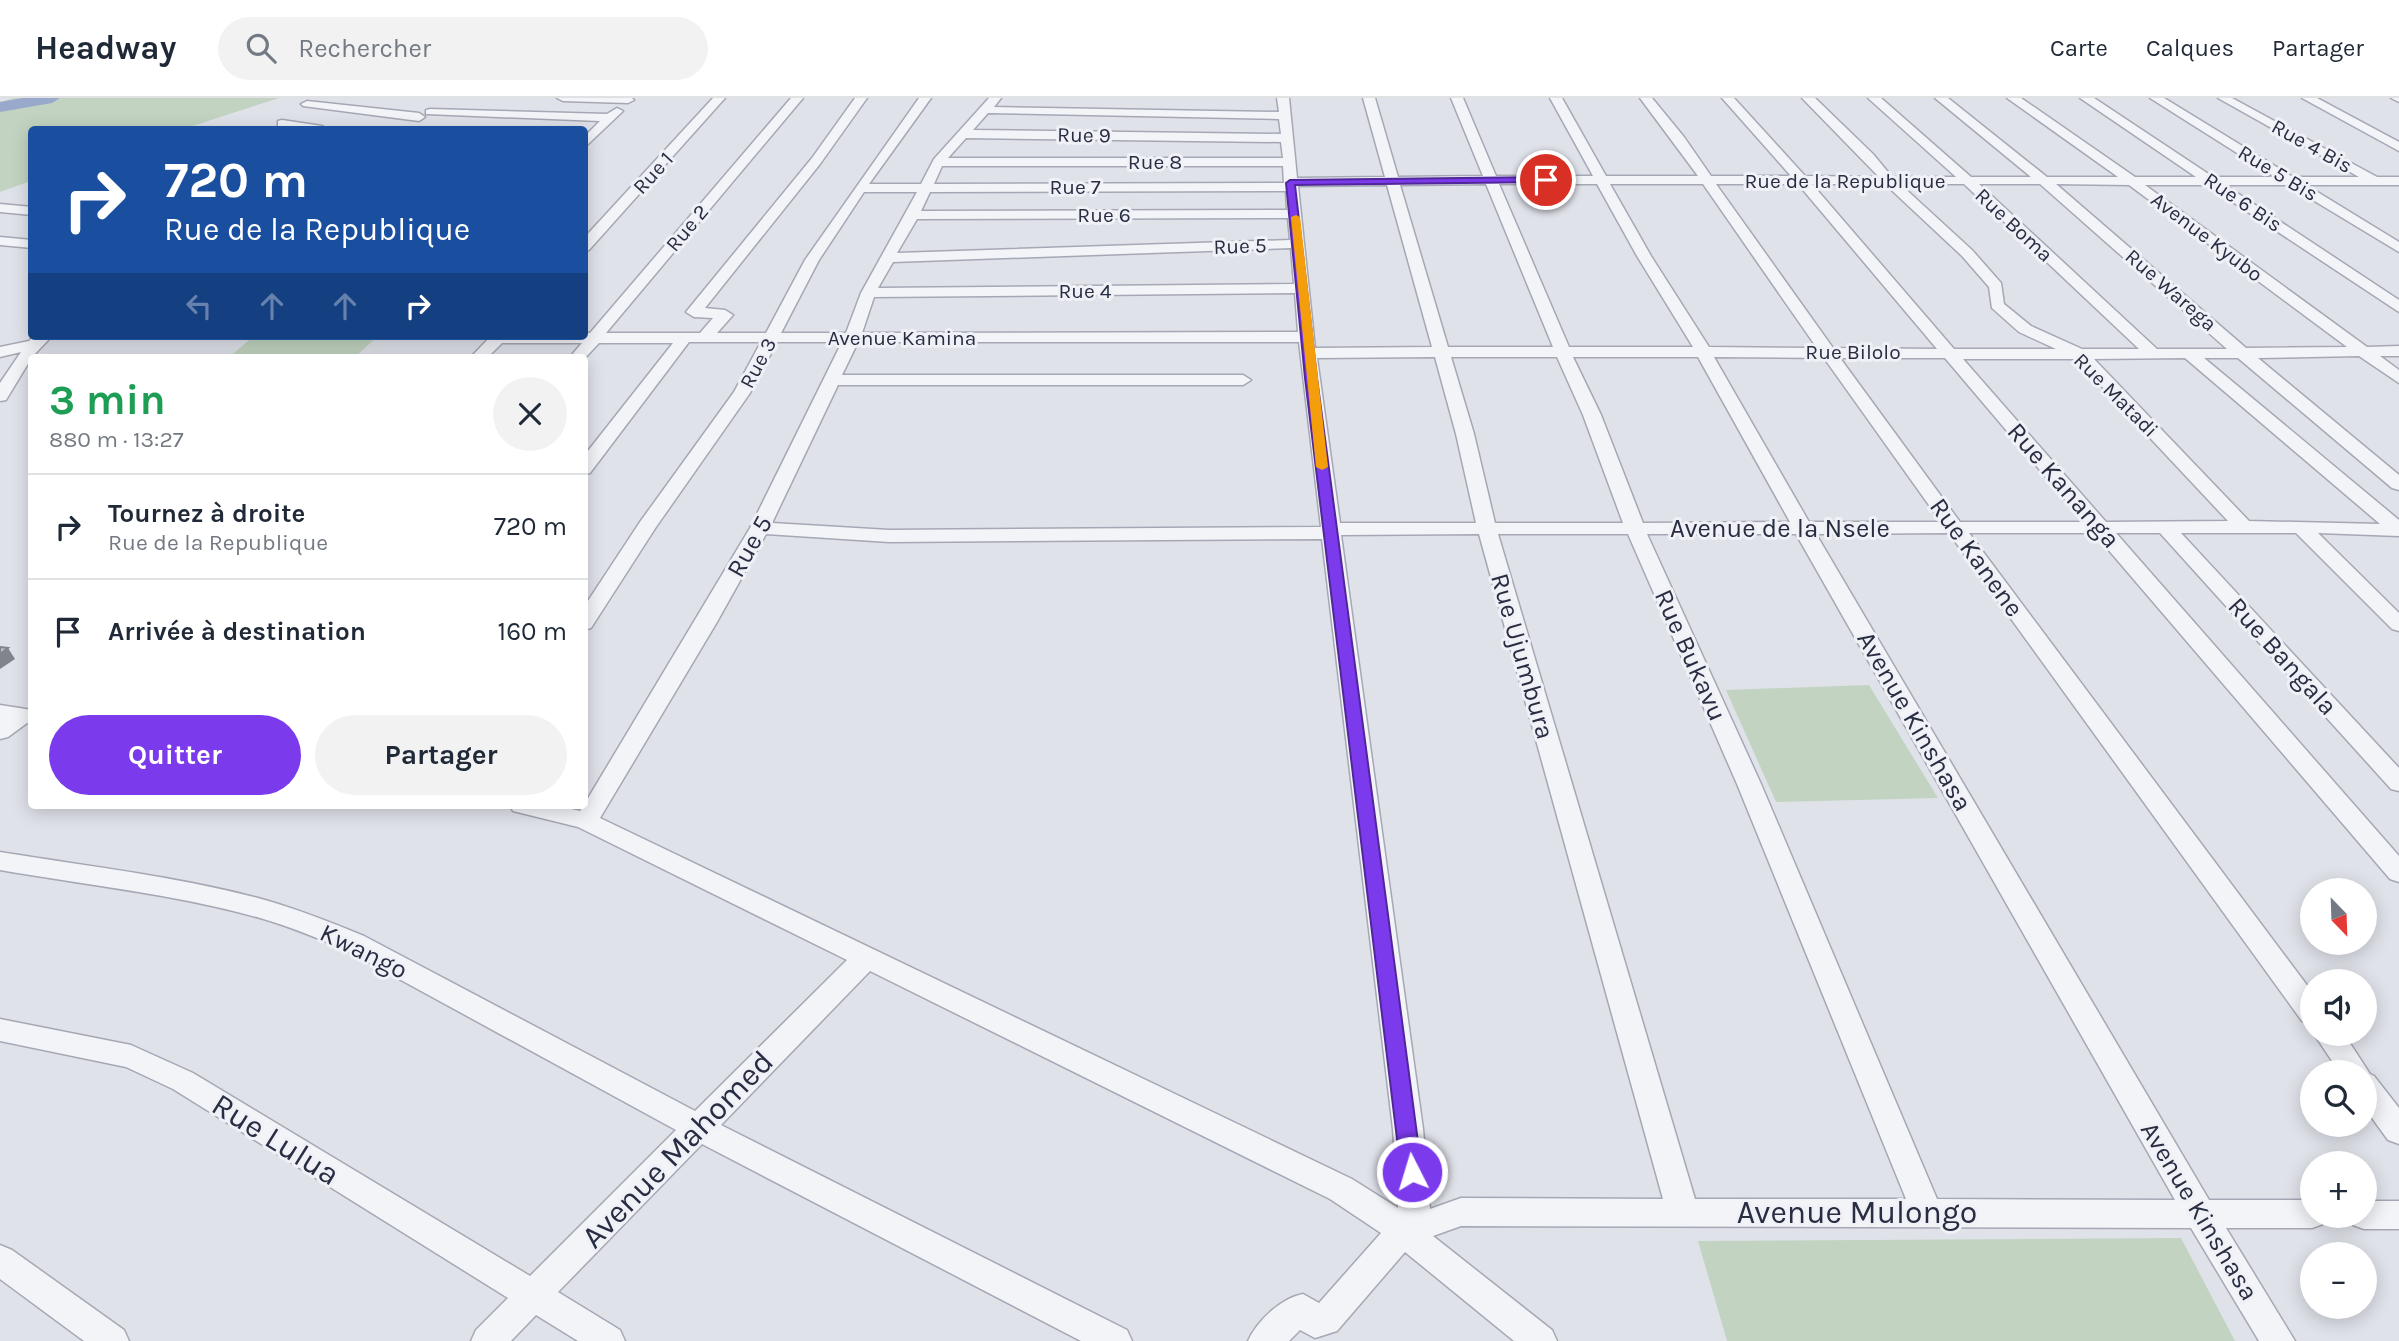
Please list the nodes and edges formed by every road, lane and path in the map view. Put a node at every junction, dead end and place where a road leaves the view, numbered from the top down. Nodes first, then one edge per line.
1 (457, 98) edge
2 (563, 98) edge
3 (719, 98) edge
4 (797, 98) edge
5 (861, 98) edge
6 (925, 98) edge
7 (1369, 98) edge
8 (1457, 98) edge
9 (1556, 98) edge
10 (1646, 98) edge
11 (1728, 98) edge
12 (1808, 98) edge
13 (1874, 98) edge
14 (1941, 98) edge
15 (2013, 98) edge
16 (2086, 98) edge
17 (2156, 98) edge
18 (2224, 98) edge
19 (2308, 98) edge
20 (629, 99) edge
21 (307, 104) dead end
22 (991, 104) edge
23 (424, 115) junction
24 (1285, 117) edge
25 (609, 118) junction
26 (282, 124) dead end
27 (295, 126) edge
28 (401, 126) edge
29 (965, 134) junction
30 (588, 140) edge
31 (2399, 147) edge
32 (938, 162) junction
33 (1290, 177) junction
34 (1490, 180) junction
35 (1602, 180) junction
36 (1967, 180) junction
37 (2043, 180) junction
38 (1392, 181) junction
39 (1707, 181) junction
40 (1801, 181) junction
41 (1889, 181) junction
42 (2132, 181) junction
43 (2212, 181) junction
44 (2294, 181) junction
45 (2374, 181) junction
46 (2399, 181) edge
47 (926, 187) junction
48 (860, 188) junction
49 (2399, 195) edge
50 (2, 208) dead end
51 (28, 211) edge
52 (1295, 214) junction
53 (912, 215) junction
54 (0, 241) edge
55 (588, 243) edge
56 (28, 244) edge
57 (1298, 244) junction
58 (2399, 248) edge
59 (887, 258) junction
60 (1303, 288) junction
61 (868, 293) junction
62 (2399, 307) edge
63 (771, 338) junction
64 (852, 338) junction
65 (588, 339) edge
66 (593, 339) junction
67 (684, 339) junction
68 (703, 339) junction
69 (39, 340) edge
70 (496, 340) edge
71 (1307, 345) junction
72 (1440, 351) junction
73 (1703, 351) junction
74 (2399, 351) edge
75 (0, 352) edge
76 (1563, 352) junction
77 (1829, 352) junction
78 (1948, 352) junction
79 (2363, 352) junction
80 (482, 354) edge
81 (580, 354) edge
82 (2080, 354) junction
83 (2152, 354) junction
84 (2189, 354) junction
85 (2243, 354) junction
86 (28, 356) edge
87 (2399, 378) edge
88 (831, 380) junction
89 (1242, 380) dead end
90 (0, 396) edge
91 (588, 464) edge
92 (2399, 484) edge
93 (1802, 527) junction
94 (2301, 527) junction
95 (760, 528) junction
96 (1635, 528) junction
97 (1955, 528) junction
98 (2102, 528) junction
99 (2166, 528) junction
100 (2245, 528) junction
101 (1487, 529) junction
102 (2399, 530) edge
103 (1330, 531) junction
104 (588, 618) edge
105 (2399, 625) edge
106 (0, 712) edge
107 (27, 716) edge
108 (0, 732) edge
109 (2399, 783) edge
110 (539, 809) edge
111 (586, 821) junction
112 (0, 860) edge
113 (2399, 873) edge
114 (866, 958) junction
115 (2300, 997) edge
116 (0, 1030) edge
117 (2377, 1101) edge
118 (697, 1127) junction
119 (2399, 1131) edge
120 (1683, 1212) junction
121 (1927, 1212) junction
122 (2200, 1214) junction
123 (2300, 1214) edge
124 (2377, 1215) edge
125 (2399, 1215) edge
126 (1413, 1229) junction
127 (0, 1260) edge
128 (534, 1295) junction
129 (112, 1341) edge
130 (488, 1341) edge
131 (608, 1341) edge
132 (1115, 1341) edge
133 (1265, 1341) edge
134 (1540, 1341) edge
135 (2278, 1341) edge

1 - 23 street
2 - 20 street
3 - 55 street, Rue 1
4 - 66 street, Rue 2
5 - 68 street
6 - 48 street, Rue 3
7 - 38 street, Rue Ujumbura
8 - 34 street, Rue Bukavu
9 - 35 street, Avenue Kinshasa
10 - 39 street, Rue Kanene
11 - 40 street, Rue Kananga
12 - 41 street, Rue Matadi
13 - 36 street, Rue Boma
14 - 37 street, Rue Warega
15 - 42 street, Avenue Kyubo
16 - 43 street, Rue 6 Bis
17 - 44 street, Rue 5 Bis
18 - 45 street, Rue 4 Bis
19 - 31 street
20 - 25 street
21 - 23 street
22 - 24 street
22 - 29 street, Rue 5
23 - 25 street
23 - 28 street
24 - 29 street, Rue 9
24 - 33 street
25 - 30 street
26 - 27 street
29 - 32 street, Rue 5
32 - 33 street, Rue 8
32 - 47 street, Rue 5
33 - 38 street, Rue de la Republique
33 - 47 street, Rue 7
33 - 52 street
34 - 35 street, Rue de la Republique
34 - 38 street, Rue de la Republique
34 - 76 street, Rue Bukavu
35 - 39 street, Rue de la Republique
35 - 73 street, Avenue Kinshasa
36 - 37 street, Rue de la Republique
36 - 41 street, Rue de la Republique
36 - 83 street, Rue Boma
37 - 42 street, Rue de la Republique
37 - 85 street, Rue Warega
38 - 72 street, Rue Ujumbura
39 - 40 street, Rue de la Republique
39 - 77 street, Rue Kanene
40 - 41 street, Rue de la Republique
40 - 78 street, Rue Kananga
41 - 82 street, Rue Matadi
42 - 43 street, Rue de la Republique
42 - 79 street, Avenue Kyubo
43 - 44 street, Rue de la Republique
43 - 62 street, Rue 6 Bis
44 - 45 street, Rue de la Republique
44 - 58 street, Rue 5 Bis
45 - 46 street, Rue de la Republique
45 - 49 street, Rue 4 Bis
47 - 48 street, Rue 7
47 - 53 street, Rue 5
48 - 63 street, Rue 3
50 - 51 street
52 - 53 street, Rue 6
52 - 57 street
53 - 59 street, Rue 5
54 - 56 street
57 - 59 street, Rue 5
57 - 60 street
59 - 61 street, Rue 5
60 - 61 street, Rue 4
60 - 71 street
61 - 64 street, Rue 5
63 - 64 street, Avenue Kamina
63 - 68 street, Avenue Kamina
63 - 104 street, Rue 3
64 - 71 street, Avenue Kamina
64 - 88 street, Rue 5
65 - 66 street, Avenue Kamina
66 - 67 street, Avenue Kamina
66 - 81 street, Rue 2
67 - 68 street, Avenue Kamina
67 - 91 street
69 - 75 street
70 - 80 street
71 - 72 street, Rue Bilolo
71 - 103 street
72 - 76 street, Rue Bilolo
72 - 101 street, Rue Ujumbura
73 - 76 street, Rue Bilolo
73 - 77 street, Rue Bilolo
73 - 93 street, Avenue Kinshasa
74 - 79 street, Rue Bilolo
76 - 96 street, Rue Bukavu
77 - 78 street, Rue Bilolo
77 - 97 street, Rue Kanene
78 - 82 street, Rue Bilolo
78 - 98 street, Rue Kananga
79 - 85 street, Rue Bilolo
79 - 87 street, Avenue Kyubo
82 - 83 street, Rue Bilolo
82 - 100 street, Rue Matadi
83 - 84 street, Rue Bilolo
84 - 85 street, Rue Bilolo
84 - 102 street
85 - 92 street, Rue Warega
86 - 90 street
88 - 89 street
88 - 95 street, Rue 5
93 - 96 street, Avenue de la Nsele
93 - 97 street, Avenue de la Nsele
93 - 122 street, Avenue Kinshasa
94 - 100 street, Avenue de la Nsele
94 - 102 street, Avenue de la Nsele
94 - 105 street
95 - 103 street, Avenue de la Nsele
95 - 111 street, Rue 5
96 - 101 street, Avenue de la Nsele
96 - 121 street, Rue Bukavu
97 - 98 street, Avenue de la Nsele
97 - 115 street, Rue Kanene
98 - 99 street, Avenue de la Nsele
98 - 113 street, Rue Kananga
99 - 100 street, Avenue de la Nsele
99 - 109 street, Rue Bangala
101 - 103 street, Avenue de la Nsele
101 - 120 street, Rue Ujumbura
103 - 126 street
106 - 107 street
107 - 108 street
110 - 111 street
111 - 114 street
112 - 118 street, Kwango
114 - 118 street, Avenue Mahomed
114 - 126 street
116 - 128 street, Rue Lulua
117 - 119 street
118 - 128 street, Avenue Mahomed
118 - 132 street, Kwango
120 - 121 street, Avenue Mulongo
120 - 126 street, Avenue Mulongo
121 - 122 street, Avenue Mulongo
122 - 123 street, Avenue Mulongo
122 - 135 street, Avenue Kinshasa
124 - 125 street
126 - 133 street
126 - 134 street
127 - 129 street
128 - 130 street, Avenue Mahomed
128 - 131 street

